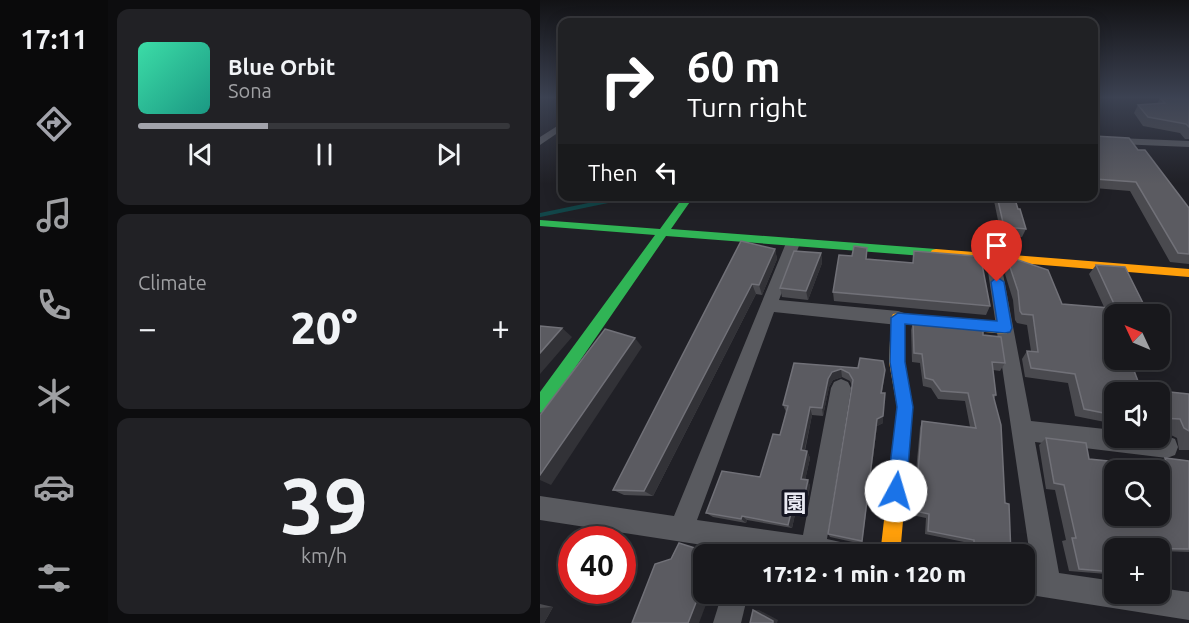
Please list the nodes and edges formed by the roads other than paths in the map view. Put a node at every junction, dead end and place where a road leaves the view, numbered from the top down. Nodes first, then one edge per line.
1 (558, 129) edge
2 (1098, 140) edge
3 (540, 142) edge
4 (1189, 144) edge
5 (685, 201) edge
6 (540, 223) edge
7 (663, 233) junction
8 (793, 243) junction
9 (993, 258) junction
10 (1189, 273) edge
11 (768, 305) junction
12 (898, 318) junction
13 (1005, 328) junction
14 (841, 388) dead end
15 (540, 405) edge
16 (1022, 430) junction
17 (1104, 440) edge
18 (540, 508) edge
19 (681, 530) junction
20 (733, 544) edge
21 (814, 544) edge
22 (891, 544) edge
23 (1036, 583) edge
24 (733, 604) edge
25 (1189, 606) edge
26 (728, 623) edge

1 - 3 street
2 - 4 street
5 - 7 street
6 - 7 street
7 - 8 street
7 - 15 street
8 - 9 street
8 - 11 street
9 - 10 street
9 - 13 street
11 - 12 street
11 - 19 street
12 - 13 street
12 - 22 street
13 - 16 street
14 - 21 street
16 - 17 street
16 - 23 street
18 - 19 street
19 - 20 street
23 - 25 street
24 - 26 street

